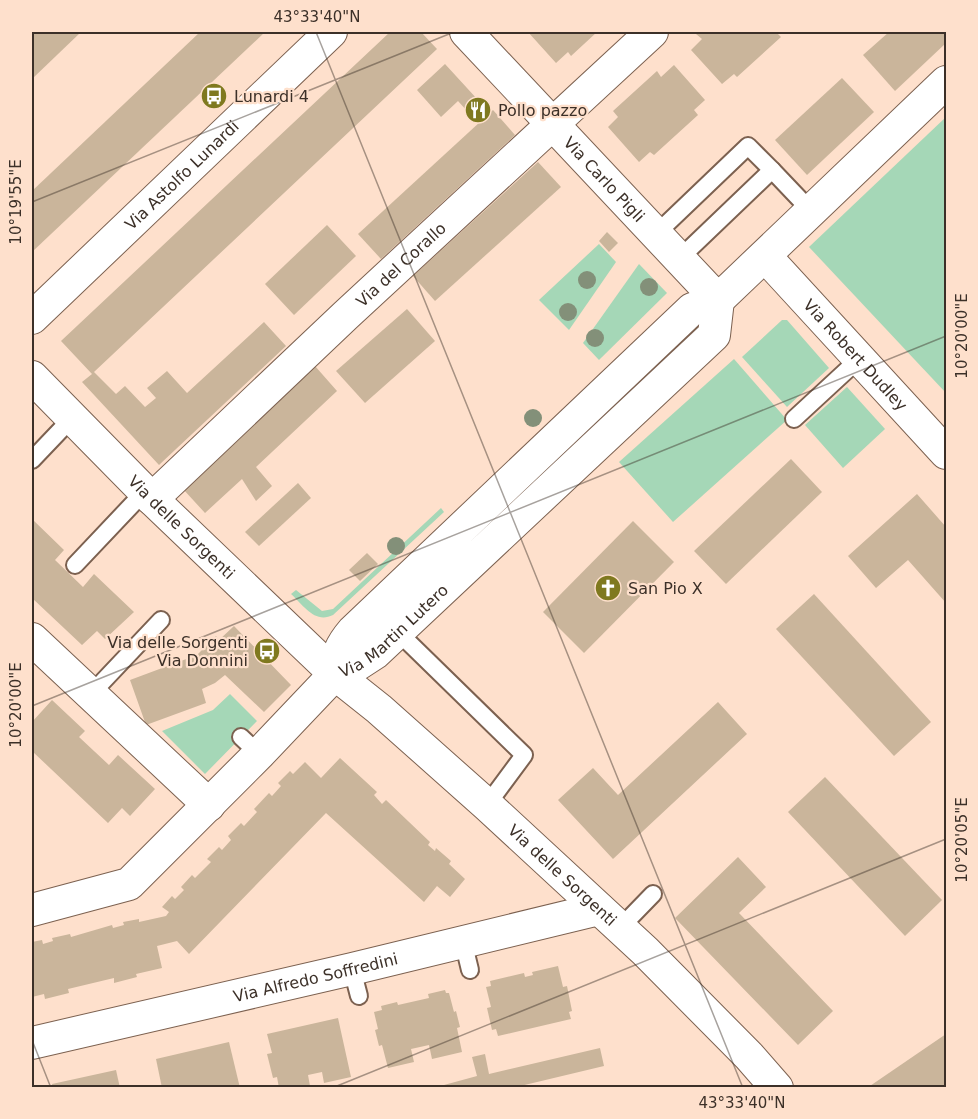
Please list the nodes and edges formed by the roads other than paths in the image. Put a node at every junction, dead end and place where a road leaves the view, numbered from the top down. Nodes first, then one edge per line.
1 (331, 32) edge
2 (466, 32) edge
3 (652, 32) edge
4 (946, 82) edge
5 (553, 124) junction
6 (772, 170) junction
7 (811, 211) junction
8 (656, 234) junction
9 (765, 256) junction
10 (679, 259) junction
11 (718, 300) junction
12 (32, 318) edge
13 (859, 359) junction
14 (32, 377) edge
15 (72, 418) junction
16 (794, 419) dead end
17 (946, 453) edge
18 (32, 460) edge
19 (148, 495) junction
20 (75, 565) dead end
21 (161, 620) dead end
22 (398, 632) junction
23 (32, 639) edge
24 (335, 674) junction
25 (91, 694) junction
26 (210, 805) junction
27 (487, 805) junction
28 (653, 894) dead end
29 (32, 910) edge
30 (610, 919) junction
31 (32, 1044) edge
32 (777, 1088) edge

1 - 12 street, Via Astolfo Lunardi
2 - 5 street, Via Carlo Pigli
3 - 5 street, Via del Corallo
4 - 7 street, Via Martin Lutero
5 - 8 street, Via Carlo Pigli
5 - 19 street, Via del Corallo
6 - 7 lane
6 - 8 lane
6 - 10 lane
7 - 9 street, Via Martin Lutero
8 - 10 street, Via Carlo Pigli
9 - 11 street, Via Martin Lutero
9 - 13 street, Via Robert Dudley
10 - 11 street, Via Carlo Pigli
11 - 22 street, Via Martin Lutero
11 - 24 street, Via Martin Lutero
13 - 16 lane
13 - 17 street, Via Robert Dudley
14 - 15 street, Via delle Sorgenti
15 - 18 lane
15 - 19 street, Via delle Sorgenti
19 - 20 lane
19 - 24 street, Via delle Sorgenti
21 - 25 lane
22 - 24 street, Via Martin Lutero
22 - 27 lane
23 - 25 street
24 - 26 street
24 - 27 street, Via delle Sorgenti
25 - 26 street
26 - 29 street
27 - 30 street, Via delle Sorgenti
28 - 30 lane
30 - 31 street, Via Alfredo Soffredini
30 - 32 street, Via delle Sorgenti

